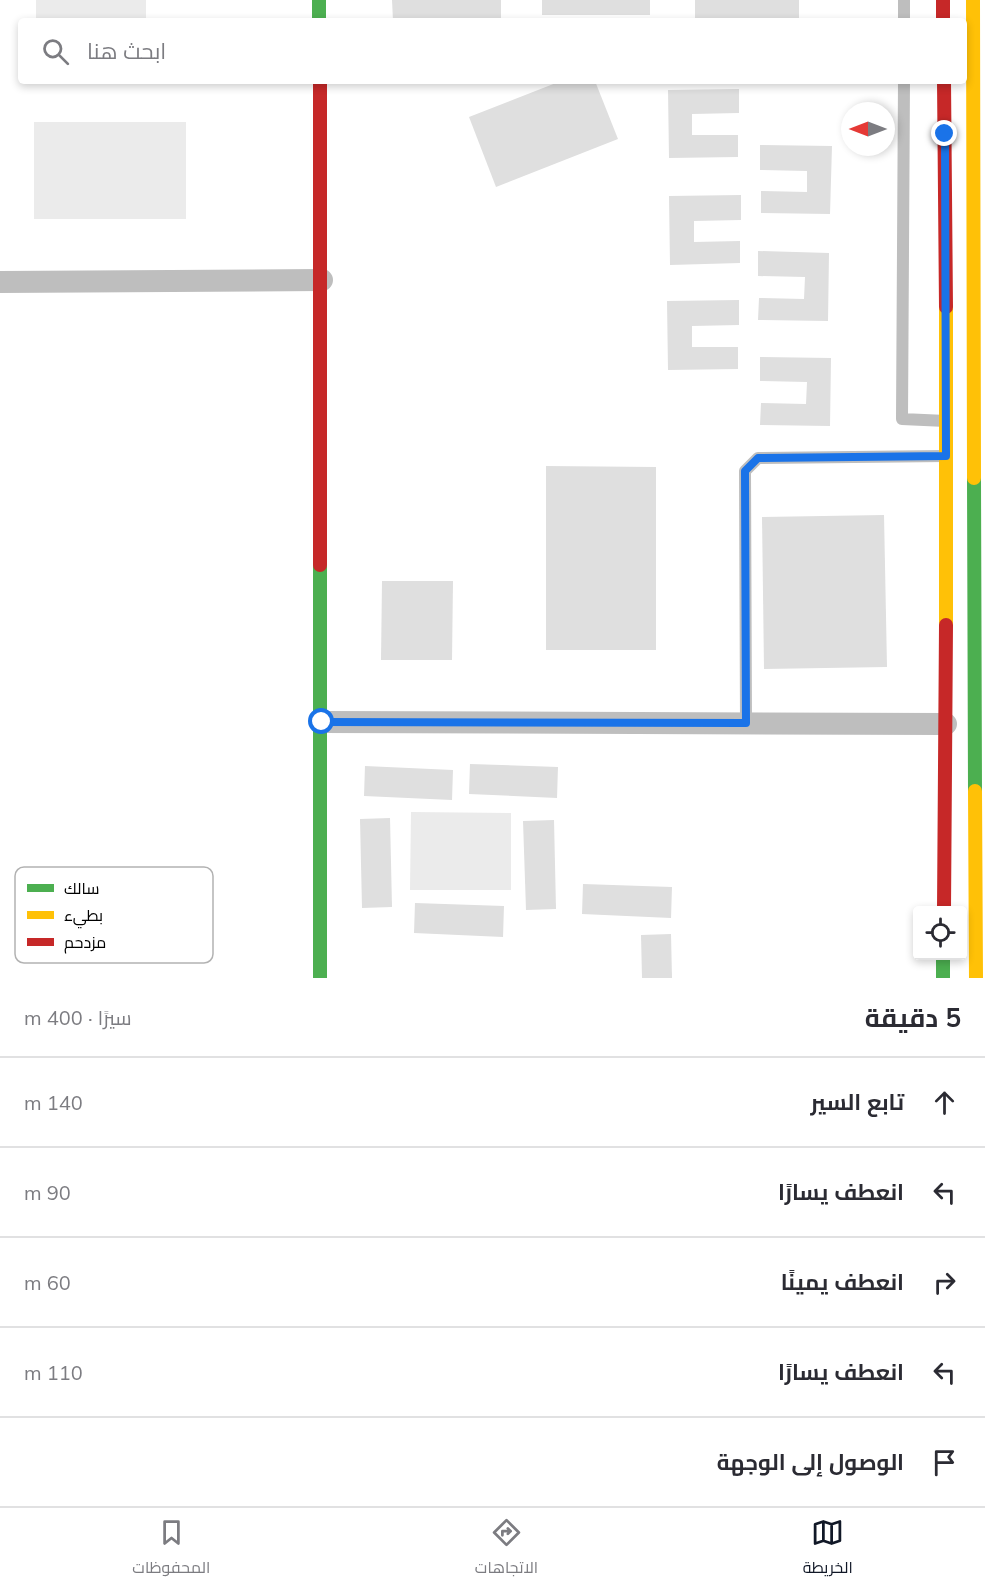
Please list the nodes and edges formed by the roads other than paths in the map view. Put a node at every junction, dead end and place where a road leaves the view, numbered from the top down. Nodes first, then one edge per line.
1 (319, 0) edge
2 (904, 0) edge
3 (943, 0) edge
4 (973, 0) edge
5 (320, 18) edge
6 (904, 18) edge
7 (944, 18) edge
8 (967, 30) edge
9 (320, 84) edge
10 (904, 84) edge
11 (956, 84) edge
12 (974, 131) junction
13 (945, 134) junction
14 (322, 280) junction
15 (0, 282) edge
16 (980, 395) edge
17 (947, 421) junction
18 (960, 456) junction
19 (322, 722) junction
20 (746, 723) junction
21 (946, 723) junction
22 (980, 724) edge
23 (944, 906) edge
24 (943, 960) edge
25 (320, 978) edge
26 (943, 978) edge
27 (976, 978) edge

1 - 5 street
2 - 6 lane
3 - 7 street
4 - 8 street
9 - 14 street
10 - 17 lane
11 - 12 street
11 - 13 street
12 - 13 street
12 - 16 street
13 - 17 street
14 - 15 street
14 - 19 street
16 - 18 street
17 - 18 street
18 - 20 lane
18 - 21 street
18 - 22 street
19 - 20 street
19 - 25 street
20 - 21 street
21 - 23 street
22 - 27 street
24 - 26 street

